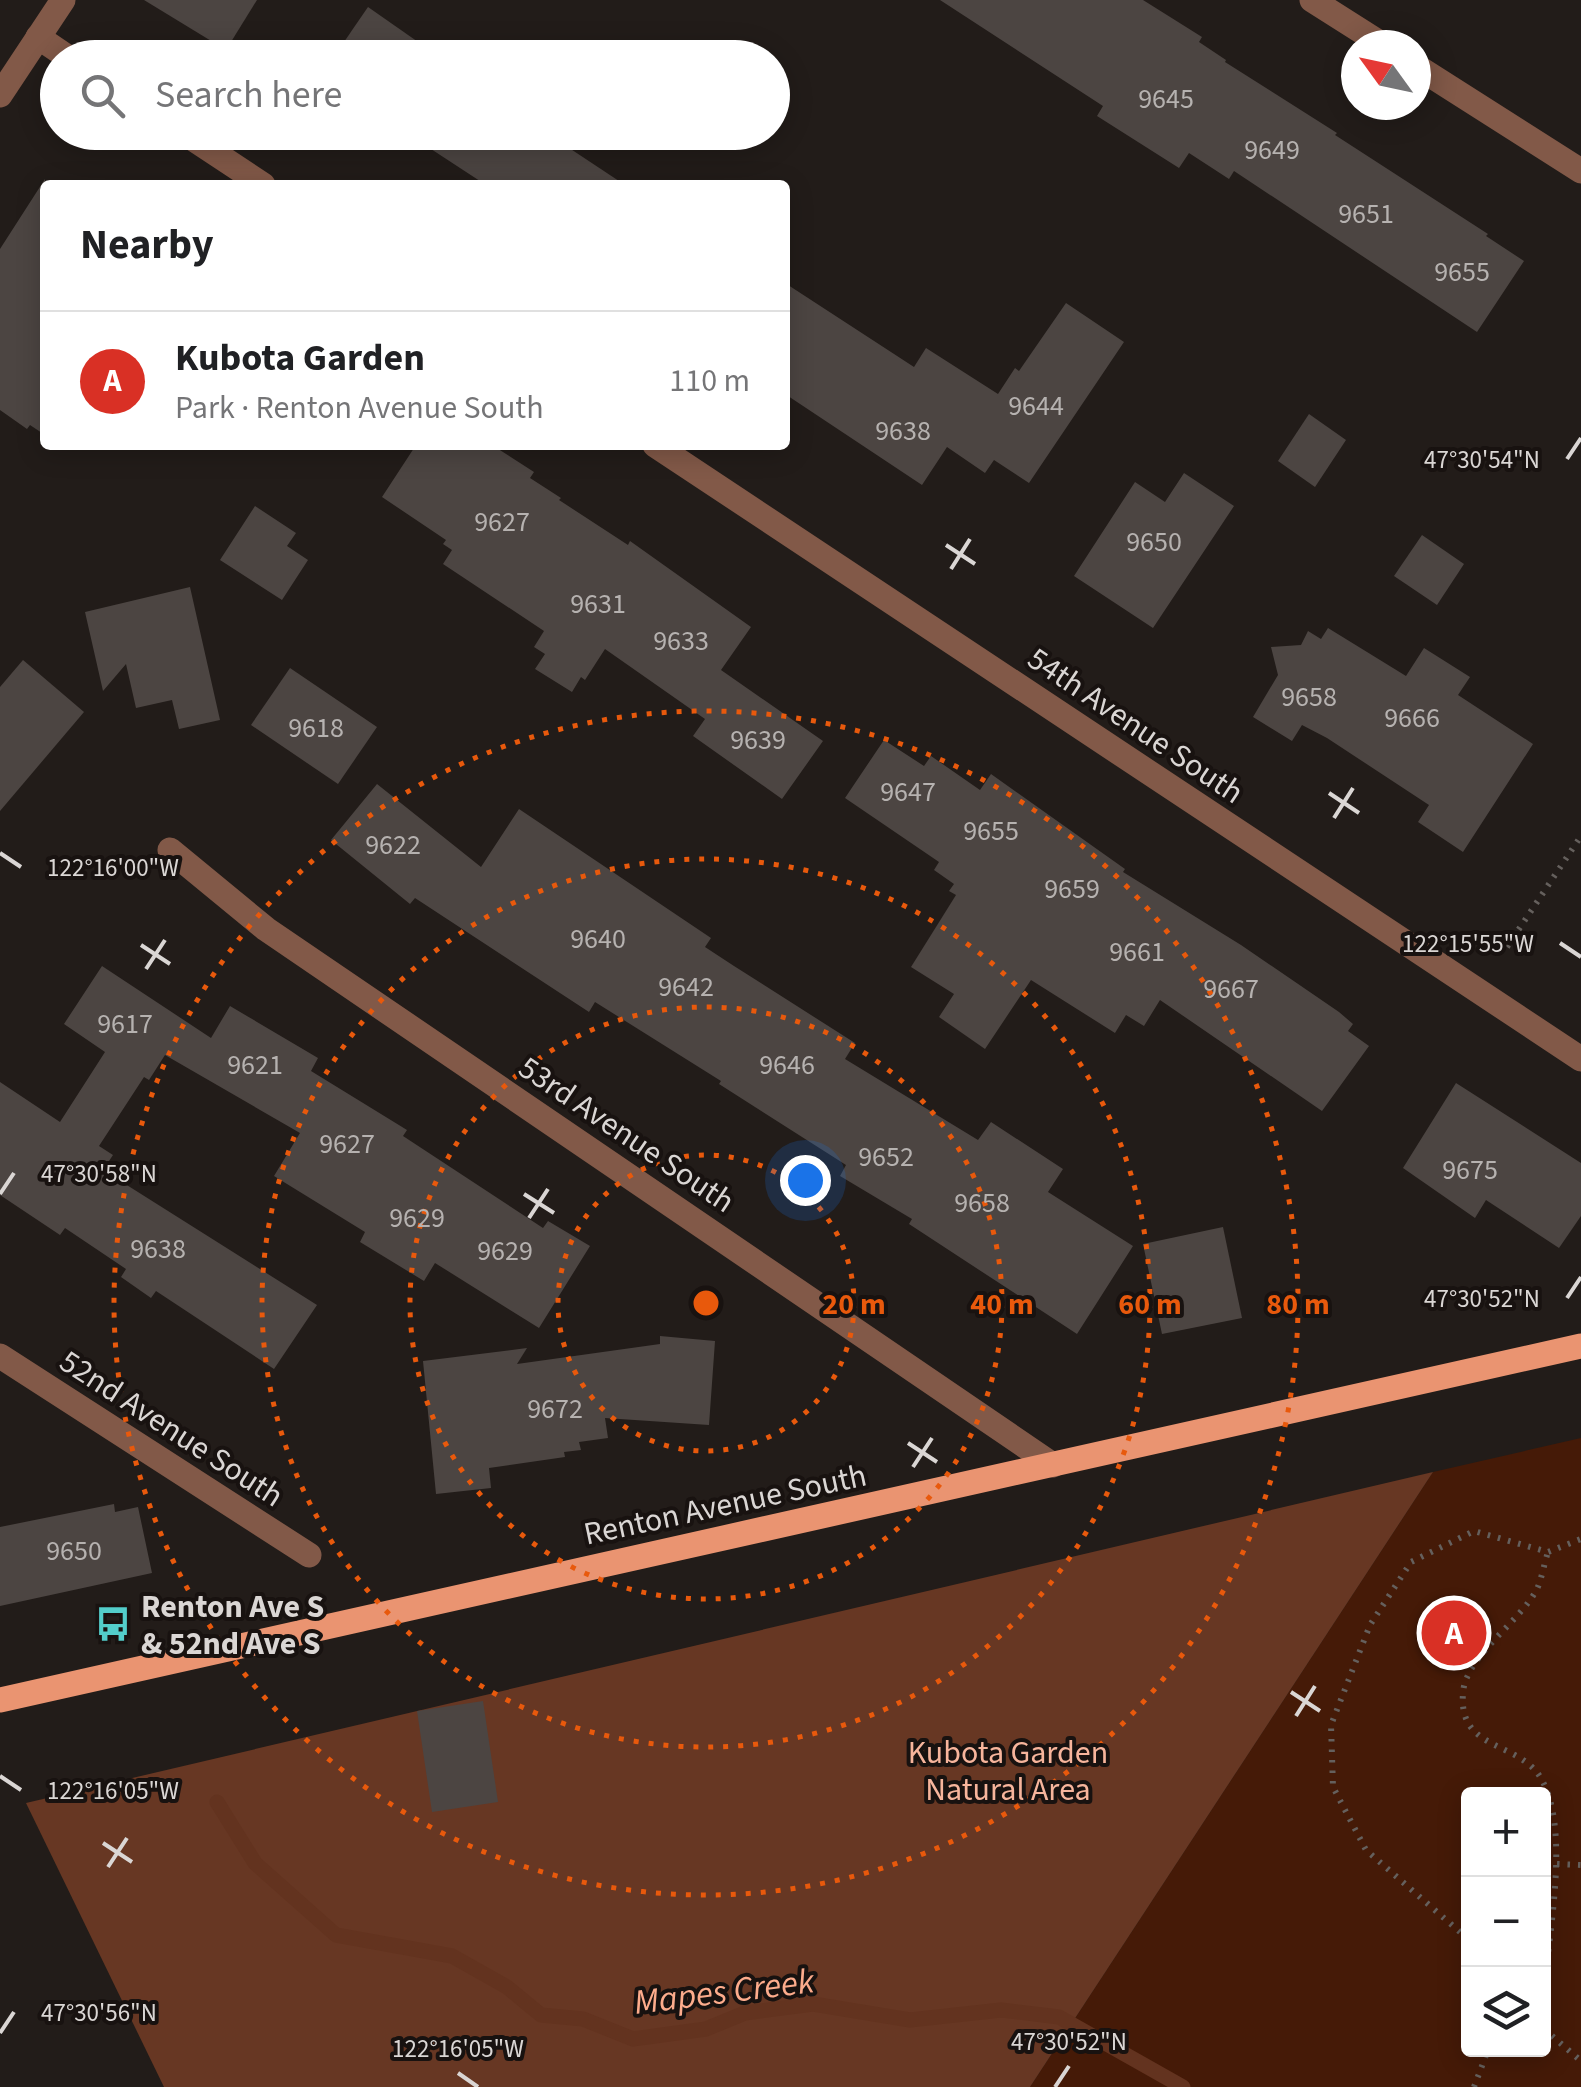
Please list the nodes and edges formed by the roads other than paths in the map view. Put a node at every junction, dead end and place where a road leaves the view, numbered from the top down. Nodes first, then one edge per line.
1 (63, 0) edge
2 (1312, 0) edge
3 (1359, 30) edge
4 (38, 38) junction
5 (41, 40) edge
6 (1431, 76) edge
7 (0, 95) edge
8 (210, 150) edge
9 (1581, 171) edge
10 (255, 180) edge
11 (662, 450) edge
12 (170, 850) dead end
13 (1581, 1060) edge
14 (1581, 1346) edge
15 (0, 1356) edge
16 (1053, 1465) junction
17 (309, 1555) dead end
18 (0, 1700) edge

1 - 4 street
2 - 3 street
4 - 5 street
4 - 7 street
6 - 9 street
8 - 10 street
11 - 13 street, 54th Avenue South
12 - 16 street, 53rd Avenue South
14 - 16 main road, Renton Avenue South
15 - 17 street, 52nd Avenue South
16 - 18 main road, Renton Avenue South

